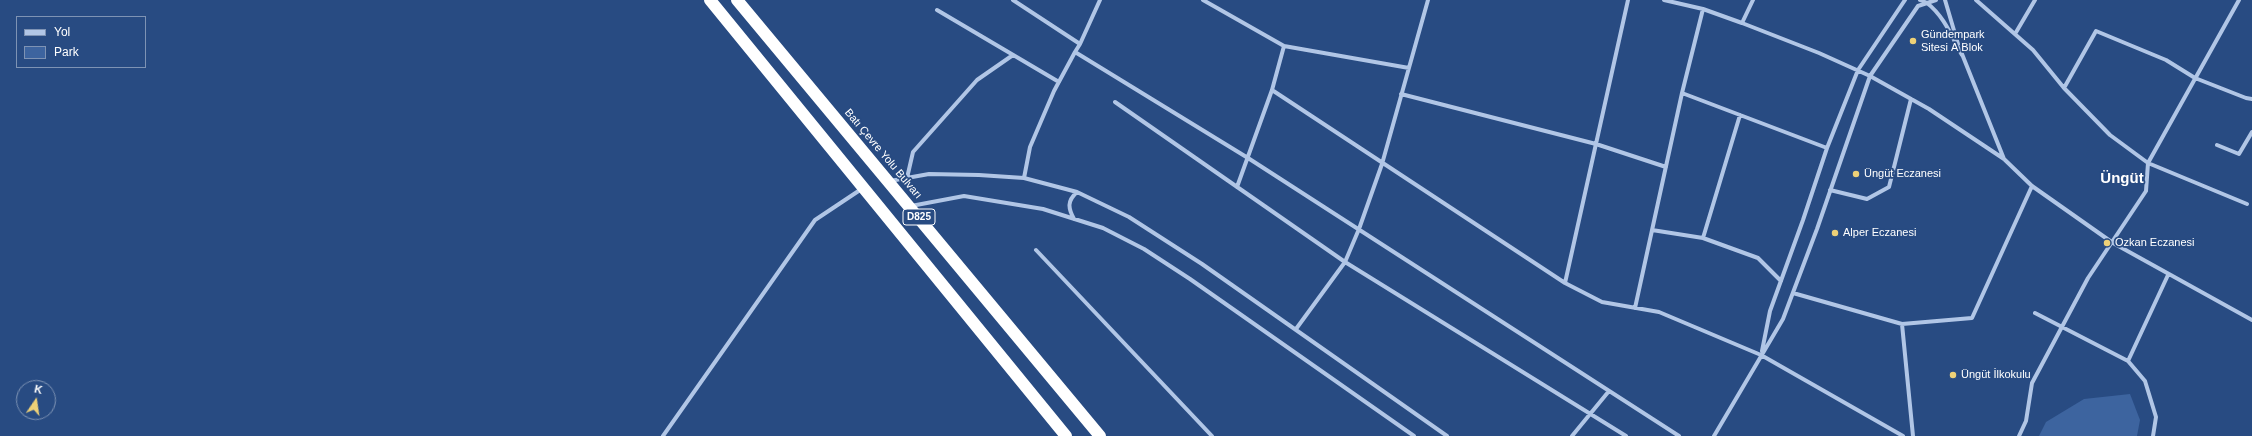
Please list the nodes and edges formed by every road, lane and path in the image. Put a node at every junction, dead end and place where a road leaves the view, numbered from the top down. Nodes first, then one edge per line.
1 (710, 0) edge
2 (737, 0) edge
3 (1013, 0) edge
4 (1100, 0) edge
5 (1203, 0) edge
6 (1428, 0) edge
7 (1628, 0) edge
8 (1664, 0) edge
9 (1753, 0) edge
10 (1904, 0) edge
11 (1920, 0) edge
12 (1936, 0) edge
13 (1945, 0) edge
14 (1976, 0) edge
15 (2035, 0) edge
16 (2239, 0) edge
17 (1927, 3) junction
18 (1703, 9) junction
19 (937, 10) dead end
20 (1742, 24) junction
21 (2015, 34) junction
22 (1080, 44) junction
23 (1284, 46) junction
24 (1075, 52) junction
25 (1013, 55) junction
26 (1962, 55) junction
27 (1409, 68) junction
28 (1858, 70) junction
29 (1870, 76) junction
30 (2195, 78) junction
31 (1059, 82) junction
32 (2064, 88) junction
33 (1272, 90) junction
34 (1682, 92) junction
35 (1401, 94) junction
36 (2252, 99) edge
37 (1911, 100) junction
38 (1115, 102) dead end
39 (1740, 115) junction
40 (2252, 132) edge
41 (1596, 144) junction
42 (2217, 145) dead end
43 (1827, 148) junction
44 (1248, 158) junction
45 (2004, 160) junction
46 (2148, 163) junction
47 (1382, 164) junction
48 (1666, 167) junction
49 (906, 178) junction
50 (1024, 178) junction
51 (889, 181) junction
52 (2032, 186) junction
53 (1237, 187) junction
54 (864, 188) junction
55 (1830, 190) junction
56 (1076, 192) junction
57 (2247, 204) dead end
58 (910, 206) junction
59 (1074, 219) junction
60 (1359, 229) junction
61 (1652, 230) junction
62 (1703, 238) junction
63 (2113, 243) junction
64 (1036, 250) dead end
65 (1345, 262) junction
66 (2168, 275) junction
67 (1781, 281) junction
68 (1565, 283) junction
69 (1793, 293) junction
70 (1635, 308) junction
71 (2035, 313) dead end
72 (2252, 320) edge
73 (1902, 324) junction
74 (2062, 327) junction
75 (1296, 330) junction
76 (1761, 355) junction
77 (2128, 361) junction
78 (1609, 391) junction
79 (1590, 414) junction
80 (663, 436) edge
81 (1066, 436) edge
82 (1100, 436) edge
83 (1212, 436) edge
84 (1414, 436) edge
85 (1447, 436) edge
86 (1572, 436) edge
87 (1626, 436) edge
88 (1679, 436) edge
89 (1714, 436) edge
90 (1903, 436) edge
91 (1913, 436) edge
92 (2019, 436) edge
93 (2153, 436) edge

1 - 54 highway, D825
2 - 51 highway, Batı Çevre Yolu Bulvarı / D825
3 - 22 street
4 - 22 street
5 - 23 street
6 - 27 street
7 - 41 street
8 - 18 street
9 - 20 street
10 - 28 street
11 - 17 street
12 - 17 street
13 - 26 street
14 - 21 street
15 - 21 street
16 - 30 street
17 - 26 street
17 - 29 street
18 - 20 street
18 - 34 street
19 - 25 street
20 - 28 street
21 - 32 street
22 - 24 street
23 - 27 street
23 - 33 street
24 - 31 street
24 - 44 street
25 - 31 street
25 - 49 street
26 - 45 street
27 - 35 street
28 - 29 street
28 - 43 street
29 - 37 street
29 - 55 street
30 - 32 street
30 - 36 street
30 - 46 street
31 - 50 street
32 - 46 street
33 - 44 street
33 - 47 street
34 - 39 street
34 - 48 street
35 - 41 street
35 - 47 street
37 - 45 street
37 - 55 street
38 - 53 street
39 - 43 street
39 - 62 street
40 - 42 street
41 - 48 street
41 - 68 street
43 - 67 street
44 - 53 street
44 - 60 street
45 - 52 street
46 - 57 street
46 - 63 street
47 - 60 street
47 - 68 street
48 - 61 street
49 - 50 street
49 - 51 street
50 - 56 street
51 - 58 highway, Batı Çevre Yolu Bulvarı / D825
52 - 63 street
52 - 73 street
53 - 65 street
54 - 80 street
54 - 81 highway, D825
55 - 69 street
56 - 59 street
56 - 75 street
58 - 59 street
58 - 82 highway, Batı Çevre Yolu Bulvarı / D825
59 - 84 street
60 - 65 street
60 - 78 street
61 - 62 street
61 - 70 street
62 - 67 street
63 - 66 street
63 - 74 street
64 - 83 street
65 - 75 street
65 - 79 street
66 - 72 street
66 - 77 street
67 - 76 street
68 - 70 street
69 - 73 street
69 - 76 street
70 - 76 street
71 - 74 street
73 - 91 street
74 - 77 street
74 - 92 street
75 - 85 street
76 - 89 street
76 - 90 street
77 - 93 street
78 - 79 street
78 - 88 street
79 - 86 street
79 - 87 street

